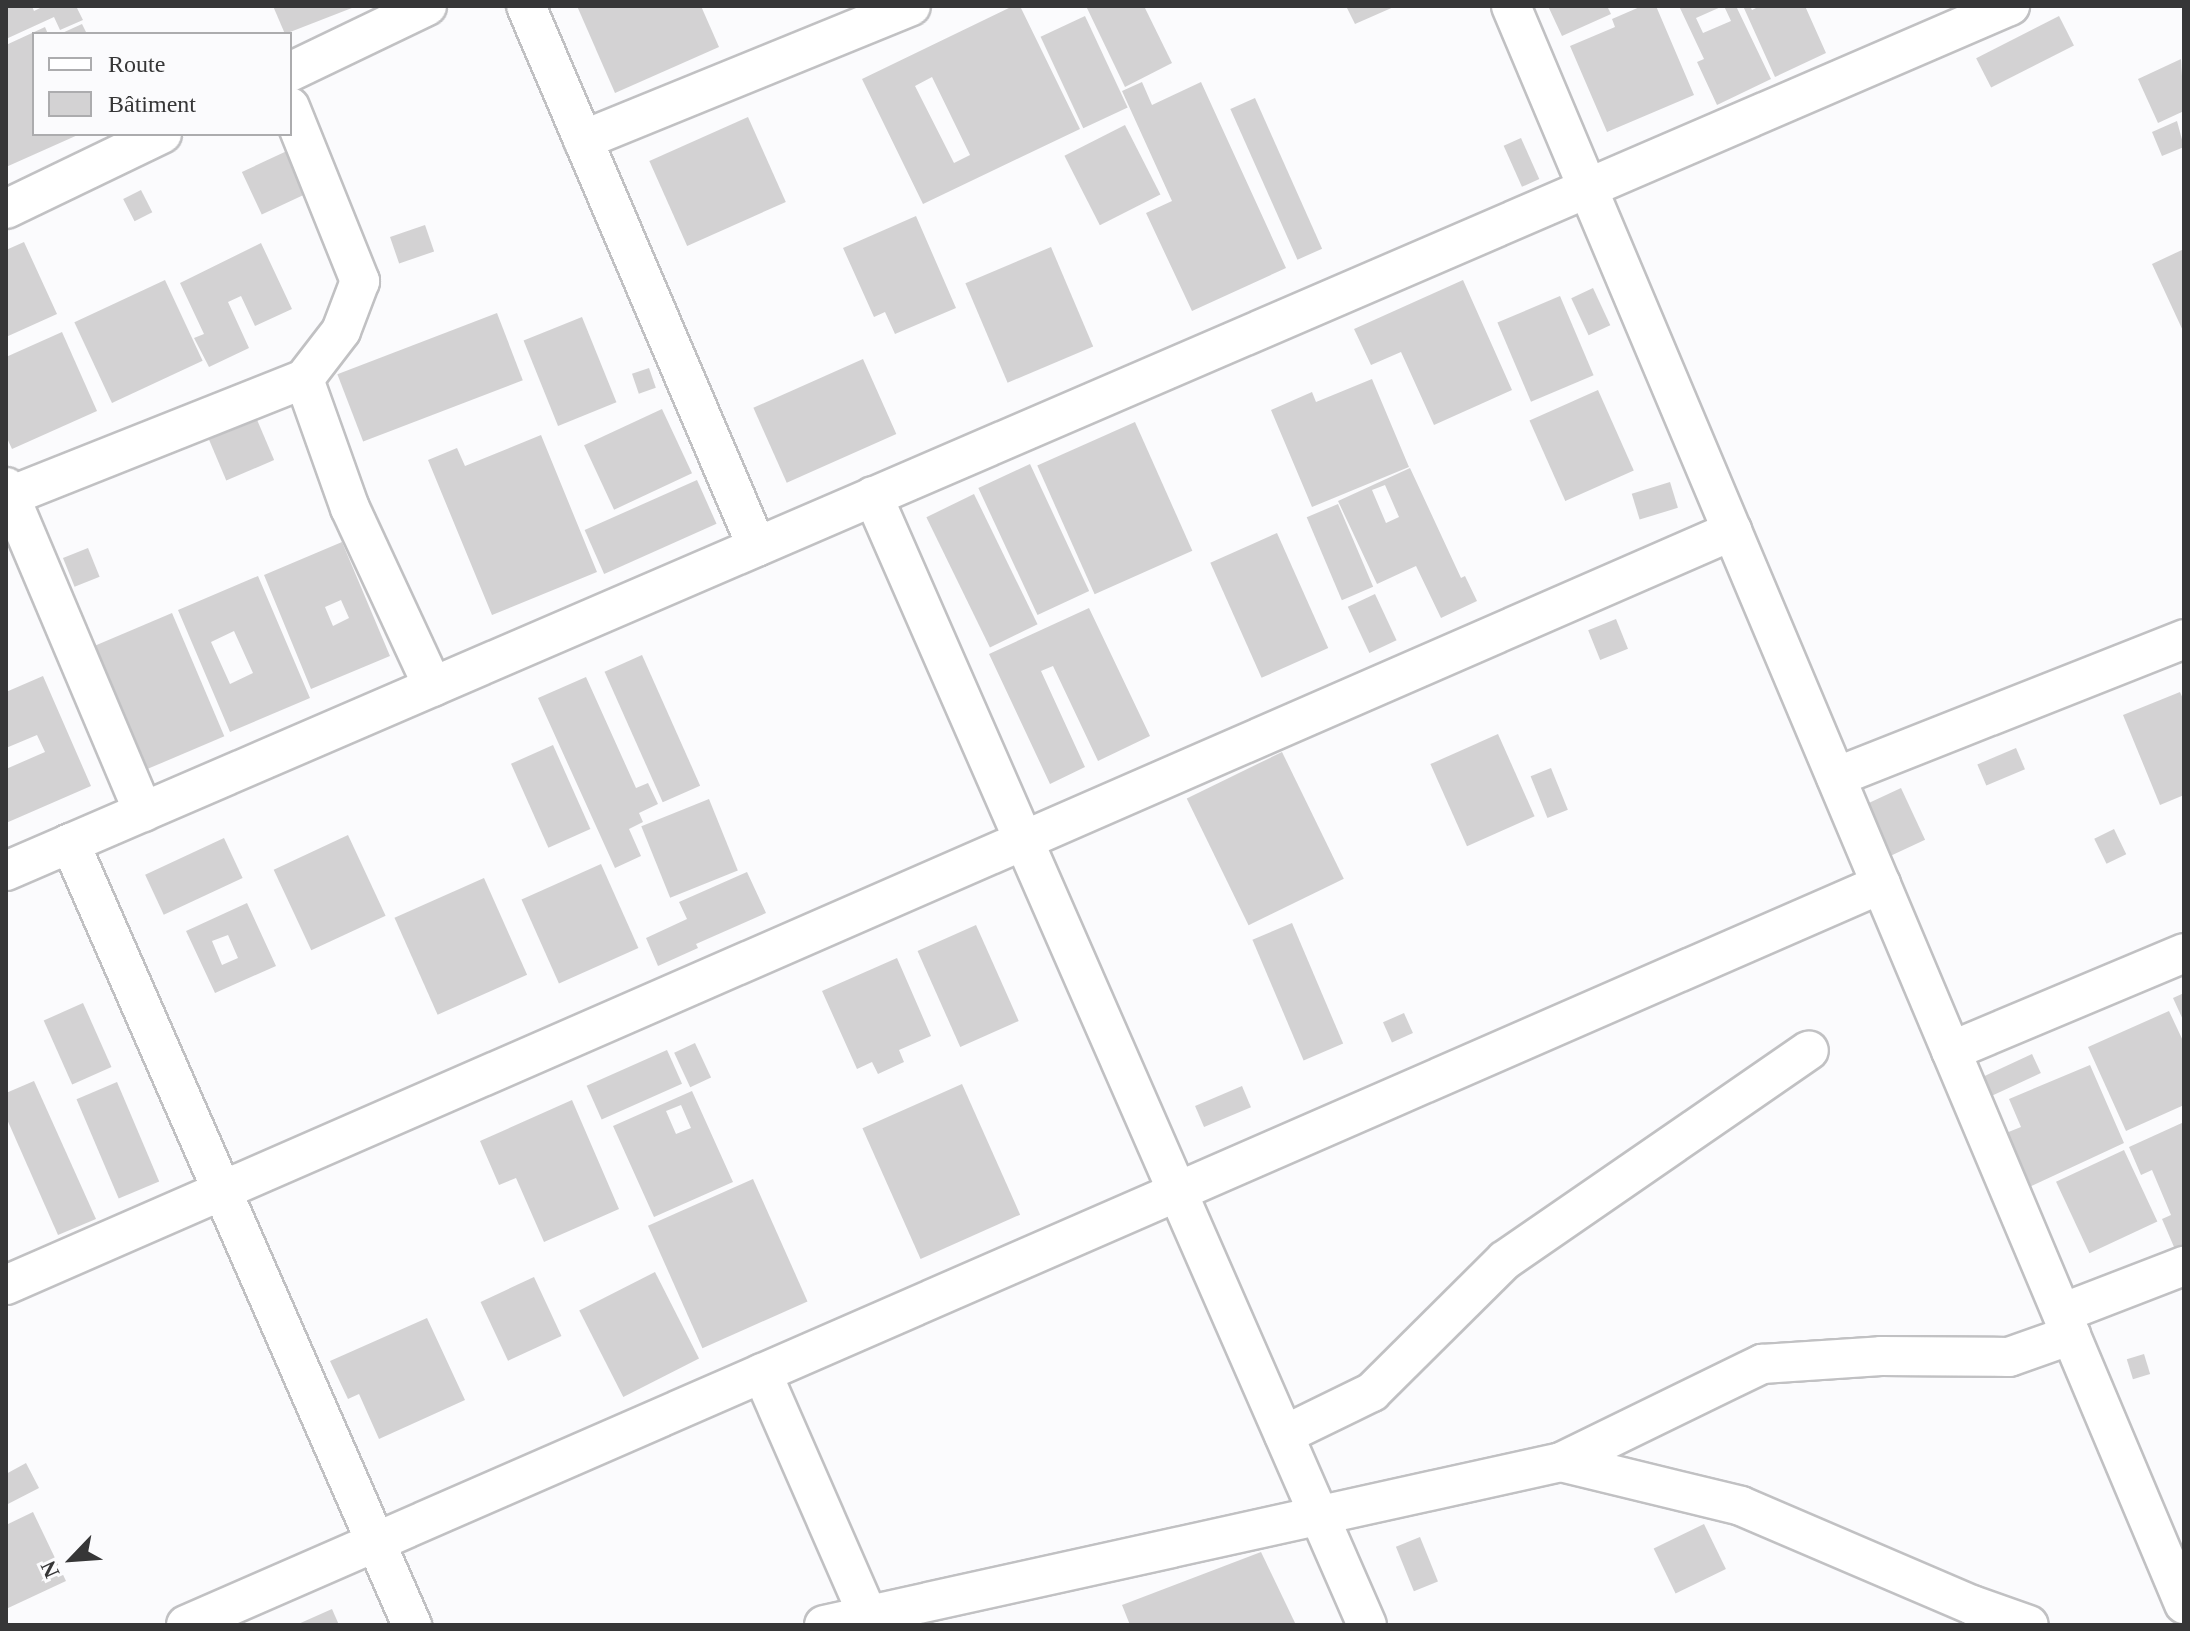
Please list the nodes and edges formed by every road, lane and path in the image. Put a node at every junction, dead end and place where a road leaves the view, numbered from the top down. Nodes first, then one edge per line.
1 (427, 6) edge
2 (526, 6) edge
3 (911, 6) edge
4 (1511, 6) edge
5 (2010, 6) edge
6 (292, 71) edge
7 (292, 112) edge
8 (158, 136) edge
9 (583, 140) junction
10 (1588, 188) junction
11 (6, 209) edge
12 (304, 379) junction
13 (8, 491) edge
14 (873, 496) junction
15 (1732, 531) junction
16 (757, 547) junction
17 (2184, 639) edge
18 (433, 687) junction
19 (1836, 777) junction
20 (143, 812) junction
21 (1024, 840) junction
22 (70, 843) junction
23 (6, 871) edge
24 (1881, 884) junction
25 (2184, 953) edge
26 (1809, 1050) dead end
27 (1951, 1051) junction
28 (222, 1190) junction
29 (1178, 1191) junction
30 (2184, 1266) edge
31 (6, 1285) edge
32 (2066, 1324) junction
33 (762, 1373) junction
34 (1284, 1435) junction
35 (1561, 1462) junction
36 (1318, 1514) junction
37 (376, 1542) junction
38 (2184, 1604) edge
39 (870, 1620) edge
40 (186, 1625) edge
41 (412, 1625) edge
42 (824, 1625) edge
43 (1367, 1625) edge
44 (2029, 1625) edge

1 - 6 street
2 - 9 street
3 - 9 street
4 - 10 street
5 - 10 street
7 - 12 street
8 - 11 street
9 - 16 street
10 - 14 street
10 - 15 street
12 - 13 street
12 - 18 street
13 - 20 street
14 - 16 street
14 - 21 street
15 - 19 street
15 - 21 street
16 - 18 street
17 - 19 street
18 - 20 street
19 - 24 street
20 - 22 street
21 - 28 street
21 - 29 street
22 - 23 street
22 - 28 street
24 - 27 street
24 - 29 street
25 - 27 street
26 - 34 street
27 - 32 street
28 - 31 street
28 - 37 street
29 - 33 street
29 - 34 street
30 - 32 street
32 - 35 street
32 - 38 street
33 - 37 street
33 - 39 street
34 - 36 street
35 - 36 street
35 - 44 street
36 - 39 street
36 - 43 street
37 - 40 street
37 - 41 street
39 - 42 street

